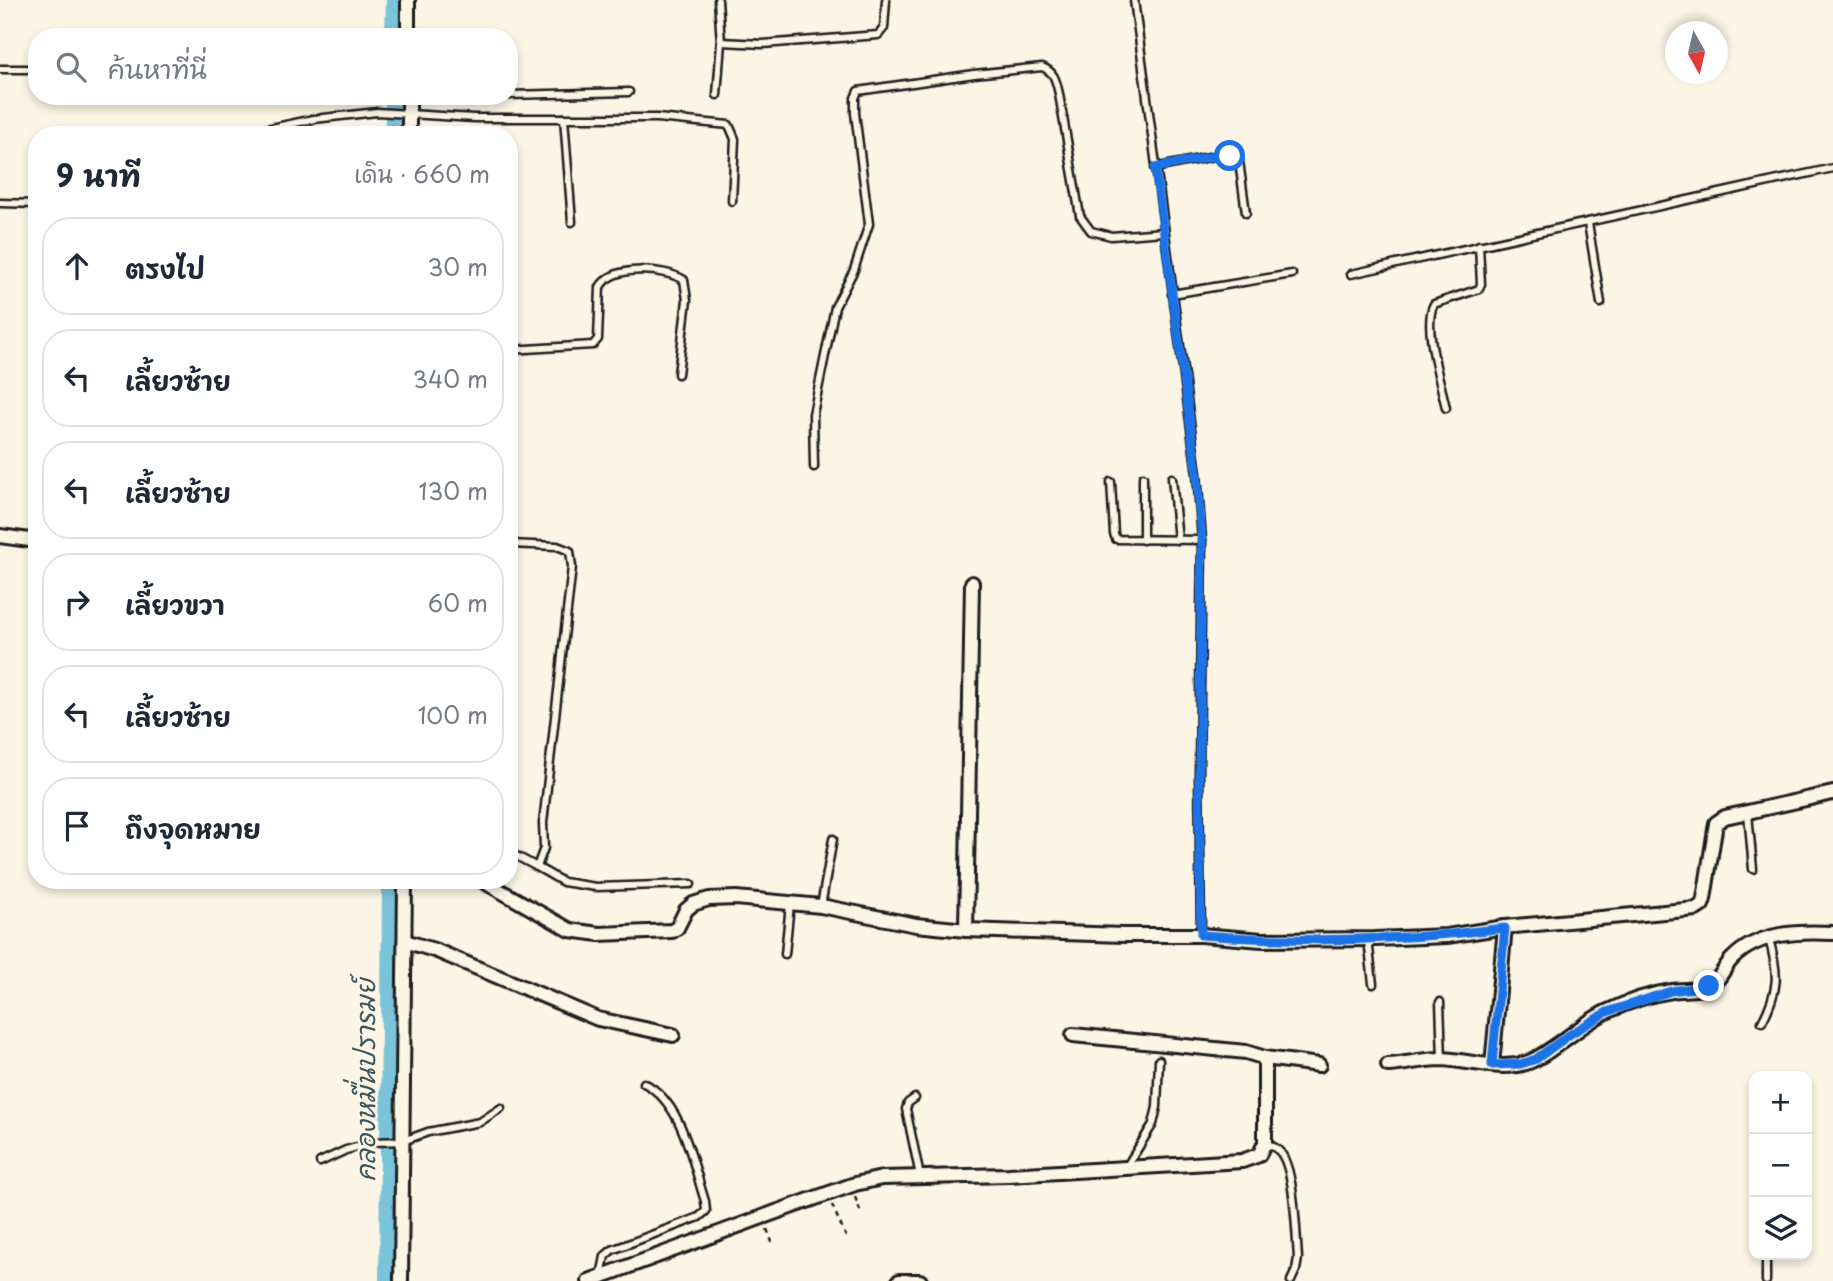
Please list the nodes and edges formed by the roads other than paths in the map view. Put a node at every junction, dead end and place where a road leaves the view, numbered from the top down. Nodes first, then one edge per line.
1 (408, 0) edge
2 (718, 0) edge
3 (886, 0) edge
4 (1134, 0) edge
5 (408, 28) edge
6 (721, 43) junction
7 (0, 69) edge
8 (27, 69) dead end
9 (629, 92) dead end
10 (518, 95) edge
11 (717, 95) dead end
12 (408, 105) edge
13 (409, 115) junction
14 (564, 118) junction
15 (291, 126) edge
16 (409, 126) edge
17 (1155, 168) junction
18 (1833, 168) edge
19 (732, 201) dead end
20 (0, 203) edge
21 (28, 204) edge
22 (1246, 213) dead end
23 (572, 222) dead end
24 (1587, 223) junction
25 (1164, 232) junction
26 (1479, 245) junction
27 (1292, 274) dead end
28 (1351, 274) dead end
29 (1172, 294) junction
30 (1601, 303) dead end
31 (518, 351) edge
32 (678, 374) dead end
33 (1446, 408) dead end
34 (814, 467) dead end
35 (1143, 477) dead end
36 (1172, 478) dead end
37 (1111, 482) dead end
38 (0, 536) edge
39 (28, 540) edge
40 (1143, 540) junction
41 (1178, 540) junction
42 (1202, 540) junction
43 (518, 544) edge
44 (972, 583) dead end
45 (1833, 793) edge
46 (1748, 813) junction
47 (833, 839) dead end
48 (518, 857) edge
49 (537, 867) junction
50 (1753, 869) dead end
51 (691, 884) dead end
52 (405, 889) edge
53 (497, 889) edge
54 (790, 904) junction
55 (821, 906) junction
56 (1505, 928) junction
57 (966, 930) junction
58 (1833, 933) edge
59 (1201, 935) junction
60 (1769, 937) junction
61 (1368, 939) junction
62 (405, 941) junction
63 (785, 954) dead end
64 (1373, 984) dead end
65 (1440, 1002) dead end
66 (1762, 1022) dead end
67 (673, 1035) dead end
68 (1073, 1035) dead end
69 (1265, 1058) junction
70 (1443, 1059) junction
71 (1159, 1060) dead end
72 (1319, 1065) dead end
73 (1388, 1065) dead end
74 (1492, 1065) junction
75 (644, 1083) dead end
76 (915, 1098) dead end
77 (501, 1108) dead end
78 (403, 1141) junction
79 (1265, 1143) junction
80 (320, 1162) dead end
81 (1127, 1166) junction
82 (920, 1176) junction
83 (1766, 1260) edge
84 (595, 1279) edge
85 (401, 1281) edge
86 (898, 1281) edge
87 (920, 1281) edge
88 (1291, 1281) edge
89 (1766, 1281) edge

1 - 5 street
2 - 6 lane
3 - 6 lane
4 - 17 lane
6 - 11 lane
7 - 8 lane
9 - 10 lane
12 - 13 street
13 - 14 lane
13 - 15 lane
13 - 16 street
14 - 19 lane
14 - 23 lane
17 - 22 lane
17 - 25 lane
18 - 24 lane
20 - 21 lane
24 - 26 lane
24 - 30 lane
25 - 29 lane
25 - 34 lane
26 - 28 lane
26 - 33 lane
27 - 29 lane
29 - 42 lane
31 - 32 lane
35 - 40 lane
36 - 41 lane
37 - 40 lane
38 - 39 street
40 - 41 lane
41 - 42 lane
42 - 59 lane
43 - 49 lane
44 - 57 street
45 - 46 street
46 - 50 lane
46 - 56 street
47 - 55 lane
48 - 49 lane
49 - 51 lane
52 - 62 street
53 - 54 street
54 - 55 street
54 - 63 lane
55 - 57 street
56 - 61 street
56 - 74 street
57 - 59 street
58 - 60 street
59 - 61 street
60 - 66 lane
60 - 74 street
61 - 64 lane
62 - 67 street
62 - 78 street
65 - 70 lane
68 - 69 street
69 - 72 street
69 - 79 street
70 - 73 street
70 - 74 street
71 - 81 lane
75 - 84 lane
76 - 82 lane
77 - 78 lane
78 - 80 lane
78 - 85 street
79 - 81 street
79 - 88 lane
81 - 82 street
82 - 84 street
83 - 89 lane
86 - 87 street

